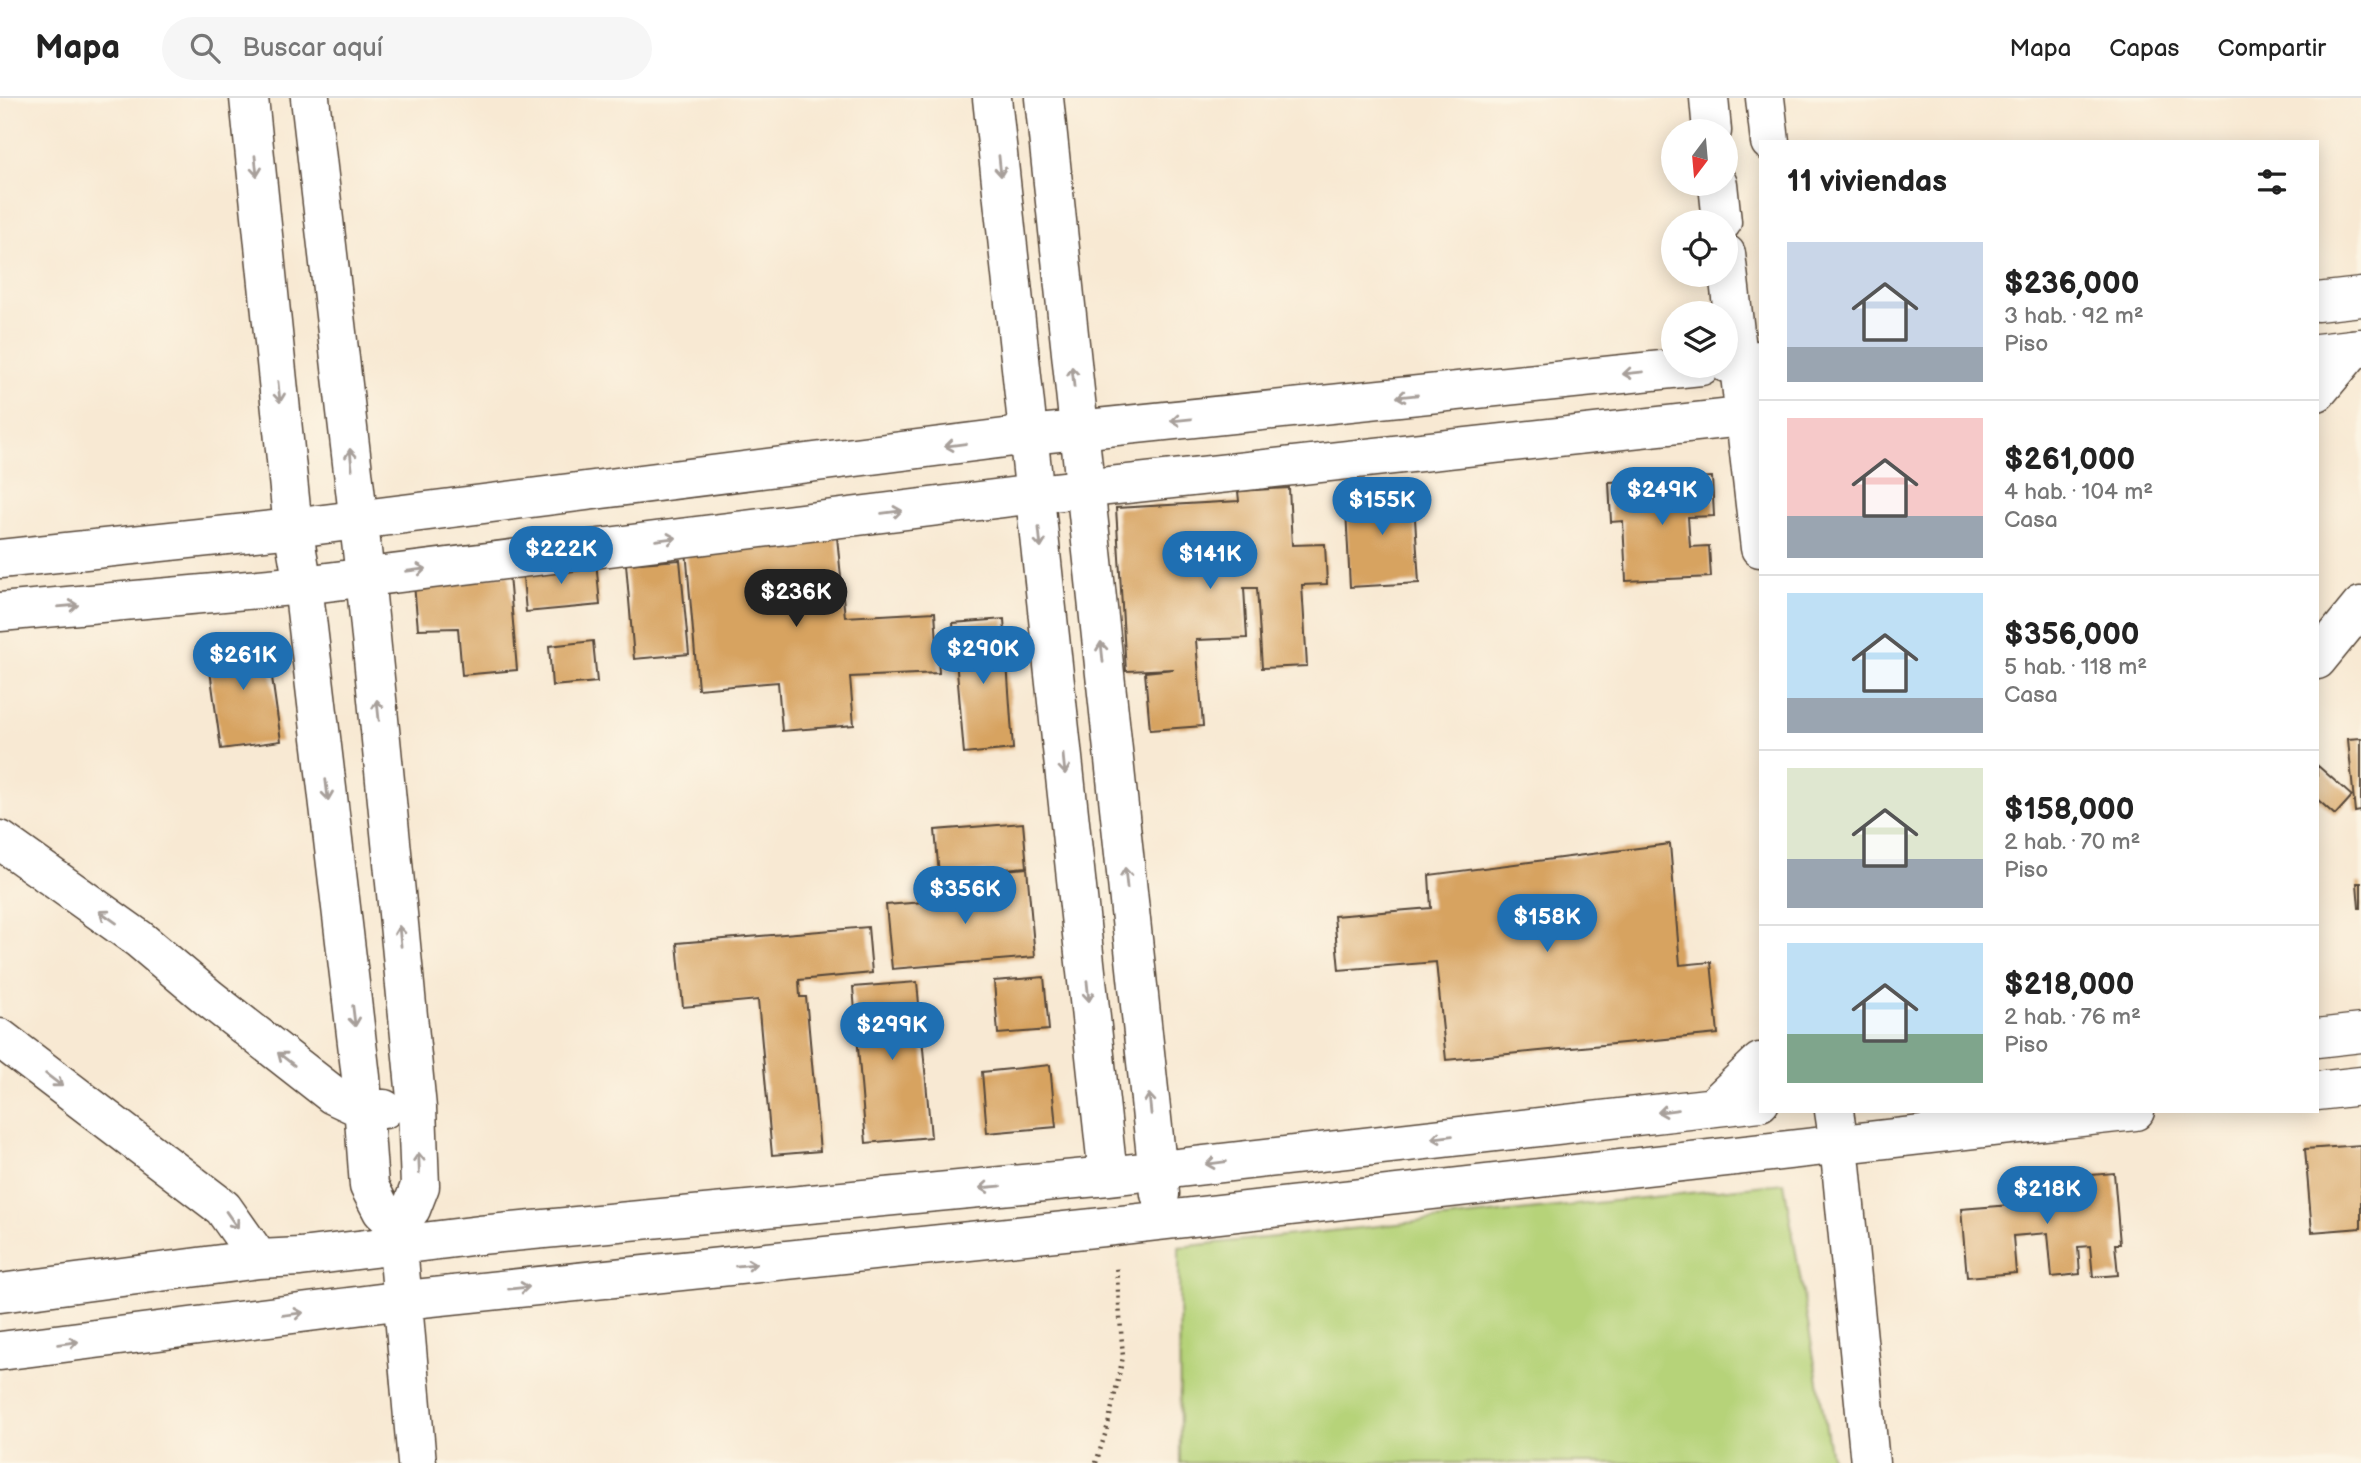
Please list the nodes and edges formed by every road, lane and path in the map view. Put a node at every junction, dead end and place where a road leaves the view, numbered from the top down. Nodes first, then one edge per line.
1 (249, 98) edge
2 (310, 98) edge
3 (992, 98) edge
4 (1044, 98) edge
5 (1709, 98) edge
6 (1765, 98) edge
7 (1711, 119) edge
8 (1770, 140) edge
9 (2361, 297) edge
10 (2319, 302) edge
11 (2344, 350) edge
12 (1661, 370) edge
13 (1737, 378) edge
14 (2319, 389) edge
15 (1753, 416) edge
16 (1079, 430) junction
17 (1028, 435) junction
18 (1085, 489) junction
19 (1035, 494) junction
20 (358, 520) junction
21 (293, 528) junction
22 (1759, 529) edge
23 (0, 559) edge
24 (365, 576) junction
25 (303, 585) junction
26 (2361, 606) edge
27 (0, 612) edge
28 (2319, 658) edge
29 (0, 840) edge
30 (2361, 1033) edge
31 (0, 1038) edge
32 (2319, 1038) edge
33 (1759, 1063) edge
34 (2361, 1086) edge
35 (2319, 1091) edge
36 (1759, 1102) edge
37 (1714, 1106) junction
38 (417, 1108) junction
39 (363, 1109) junction
40 (2100, 1113) edge
41 (1837, 1128) edge
42 (1157, 1170) junction
43 (1108, 1176) junction
44 (1163, 1221) junction
45 (1113, 1226) junction
46 (397, 1234) junction
47 (259, 1259) junction
48 (0, 1293) edge
49 (404, 1300) junction
50 (0, 1351) edge
51 (417, 1463) edge
52 (1096, 1463) edge
53 (1871, 1463) edge

1 -> 21 street
20 -> 2 street
3 -> 17 street
16 -> 4 street
5 - 7 street
6 - 8 street
9 - 10 street
11 - 14 street
12 -> 16 street
13 - 15 street
15 - 18 street
15 - 22 street
16 - 17 street
16 - 18 street
17 - 19 street
17 -> 20 street
18 - 19 street
42 -> 18 street
24 -> 19 street
19 -> 43 street
20 - 21 street
20 - 24 street
21 - 23 street
21 - 25 street
24 - 25 street
38 -> 24 street
27 -> 25 street
25 -> 39 street
26 - 28 street
39 -> 29 street
30 - 32 street
31 -> 47 street
33 - 37 street
34 - 35 street
36 - 37 street
37 -> 42 street
38 - 39 street
46 -> 38 street
39 - 46 street
40 - 41 street
41 - 44 street
41 - 53 street
42 - 43 street
42 - 44 street
43 -> 46 street
44 - 45 street
49 -> 45 street
45 - 52 path
46 - 47 street
46 - 49 street
47 - 48 street
50 -> 49 street
49 - 51 street

